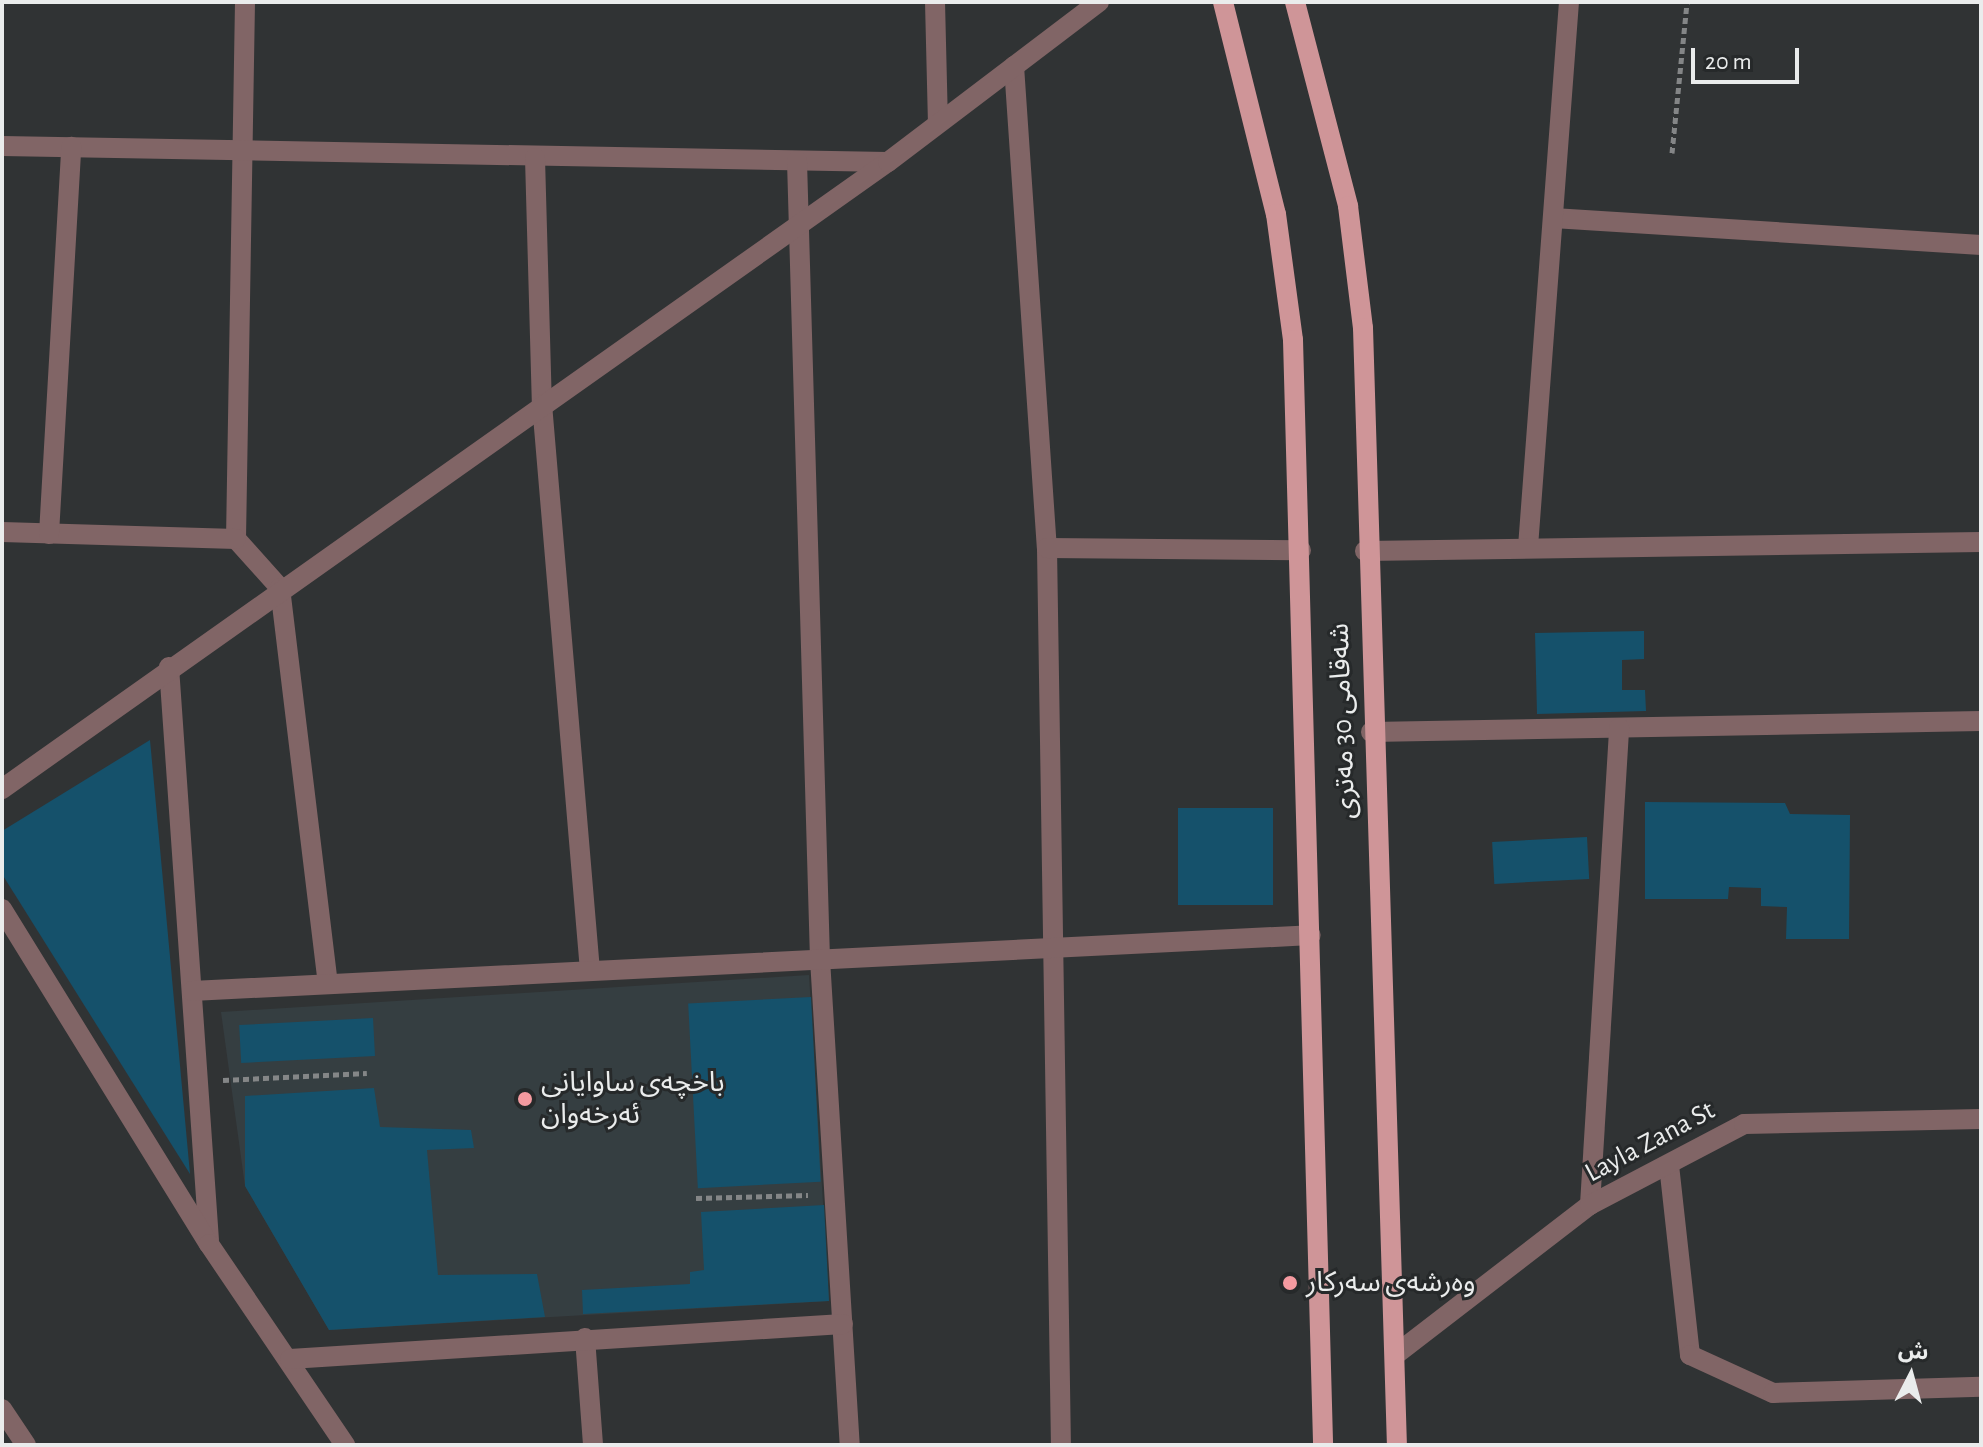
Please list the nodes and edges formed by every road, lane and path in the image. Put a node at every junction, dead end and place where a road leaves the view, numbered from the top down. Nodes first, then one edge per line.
1 (245, 2) edge
2 (935, 2) edge
3 (1099, 2) edge
4 (1223, 2) edge
5 (1295, 2) edge
6 (1569, 2) edge
7 (1687, 2) edge
8 (1014, 66) junction
9 (938, 121) junction
10 (2, 146) edge
11 (71, 147) junction
12 (245, 151) junction
13 (1672, 153) dead end
14 (535, 158) junction
15 (797, 161) junction
16 (888, 162) junction
17 (1553, 218) junction
18 (799, 224) junction
19 (1981, 245) edge
20 (542, 404) junction
21 (2, 532) edge
22 (49, 534) junction
23 (236, 539) junction
24 (1981, 542) edge
25 (1528, 547) junction
26 (1047, 548) junction
27 (1301, 550) junction
28 (1365, 551) junction
29 (280, 588) junction
30 (169, 667) junction
31 (1981, 721) edge
32 (1619, 728) junction
33 (1371, 732) junction
34 (2, 789) edge
35 (2, 909) edge
36 (1311, 935) junction
37 (1053, 947) junction
38 (820, 959) junction
39 (590, 971) junction
40 (328, 984) junction
41 (192, 991) junction
42 (367, 1073) dead end
43 (198, 1081) junction
44 (1981, 1119) edge
45 (1669, 1165) junction
46 (837, 1195) junction
47 (696, 1198) dead end
48 (1590, 1205) junction
49 (209, 1244) junction
50 (843, 1324) junction
51 (585, 1338) junction
52 (1395, 1355) junction
53 (290, 1359) junction
54 (1981, 1387) edge
55 (2, 1409) edge
56 (26, 1445) edge
57 (345, 1445) edge
58 (593, 1445) edge
59 (850, 1445) edge
60 (1061, 1445) edge
61 (1323, 1445) edge
62 (1397, 1445) edge

1 - 12 street
2 - 9 street
3 - 8 street
4 - 27 main road, شەقامی 30 مەتری
5 - 28 main road, شەقامی 30 مەتری
6 - 17 street
7 - 13 path
8 - 9 street
8 - 26 street
9 - 16 street
10 - 11 street
11 - 12 street
11 - 22 street
12 - 14 street
12 - 23 street
14 - 15 street
14 - 20 street
15 - 16 street
15 - 18 street
16 - 18 street
17 - 19 street
17 - 25 street
18 - 20 street
18 - 38 street
20 - 29 street
20 - 39 street
21 - 22 street
22 - 23 street
23 - 29 street
24 - 25 street
25 - 28 street
26 - 27 street
26 - 37 street
27 - 36 main road, شەقامی 30 مەتری
28 - 33 main road, شەقامی 30 مەتری
29 - 30 street
29 - 40 street
30 - 34 street
30 - 41 street
31 - 32 street
32 - 33 street
32 - 48 street
33 - 52 main road, شەقامی 30 مەتری
35 - 49 street
36 - 37 street
36 - 61 main road, شەقامی 30 مەتری
37 - 38 street
37 - 60 street
38 - 39 street
38 - 46 street
39 - 40 street
40 - 41 street
41 - 43 street
42 - 43 path
43 - 49 street
44 - 45 street, Layla Zana St
45 - 48 street, Layla Zana St
45 - 54 street
46 - 47 path
46 - 50 street
48 - 52 street, Layla Zana St
49 - 53 street
50 - 51 street
50 - 59 street
51 - 53 street
51 - 58 street
52 - 62 main road, شەقامی 30 مەتری
53 - 57 street
55 - 56 street

